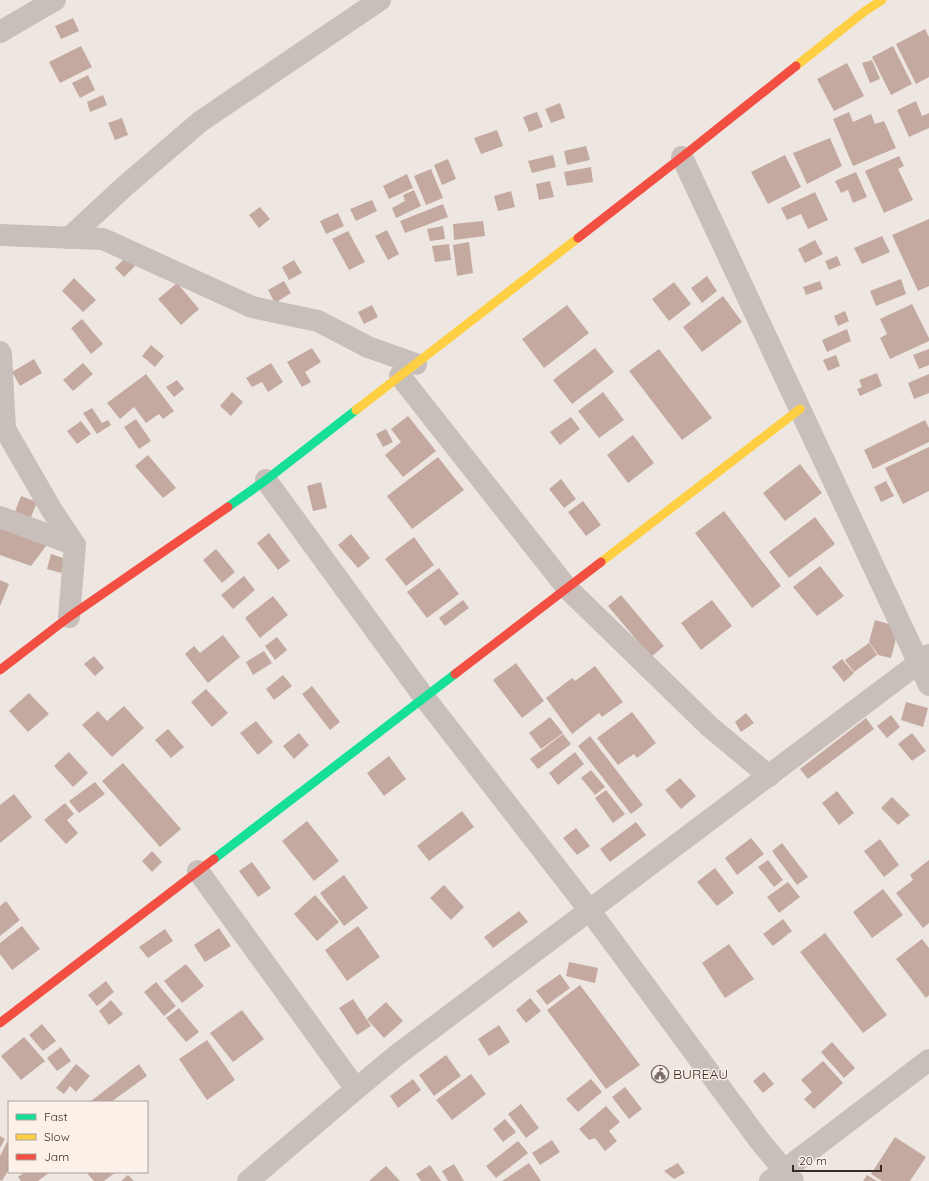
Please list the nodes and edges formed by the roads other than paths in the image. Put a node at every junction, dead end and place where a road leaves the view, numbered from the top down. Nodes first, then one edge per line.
1 (55, 0) edge
2 (380, 0) edge
3 (882, 0) edge
4 (0, 32) edge
5 (682, 157) junction
6 (0, 235) edge
7 (69, 238) junction
8 (0, 352) edge
9 (408, 370) junction
10 (800, 409) junction
11 (266, 480) junction
12 (0, 517) edge
13 (75, 545) junction
14 (567, 588) junction
15 (69, 617) junction
16 (924, 659) edge
17 (0, 670) edge
18 (929, 685) edge
19 (424, 698) junction
20 (769, 776) junction
21 (198, 871) junction
22 (590, 911) junction
23 (0, 1023) edge
24 (929, 1060) edge
25 (356, 1089) junction
26 (782, 1177) edge
27 (248, 1181) edge

1 - 4 street
2 - 7 street
3 - 5 street
5 - 9 street
5 - 10 street
6 - 7 street
7 - 9 street
8 - 13 street
9 - 11 street
9 - 14 street
10 - 14 street
10 - 16 street
11 - 15 street
11 - 19 street
12 - 13 street
13 - 15 street
14 - 19 street
14 - 20 street
15 - 17 street
16 - 18 street
16 - 20 street
19 - 21 street
19 - 22 street
20 - 22 street
21 - 23 street
21 - 25 street
22 - 25 street
22 - 26 street
24 - 26 street
25 - 27 street

